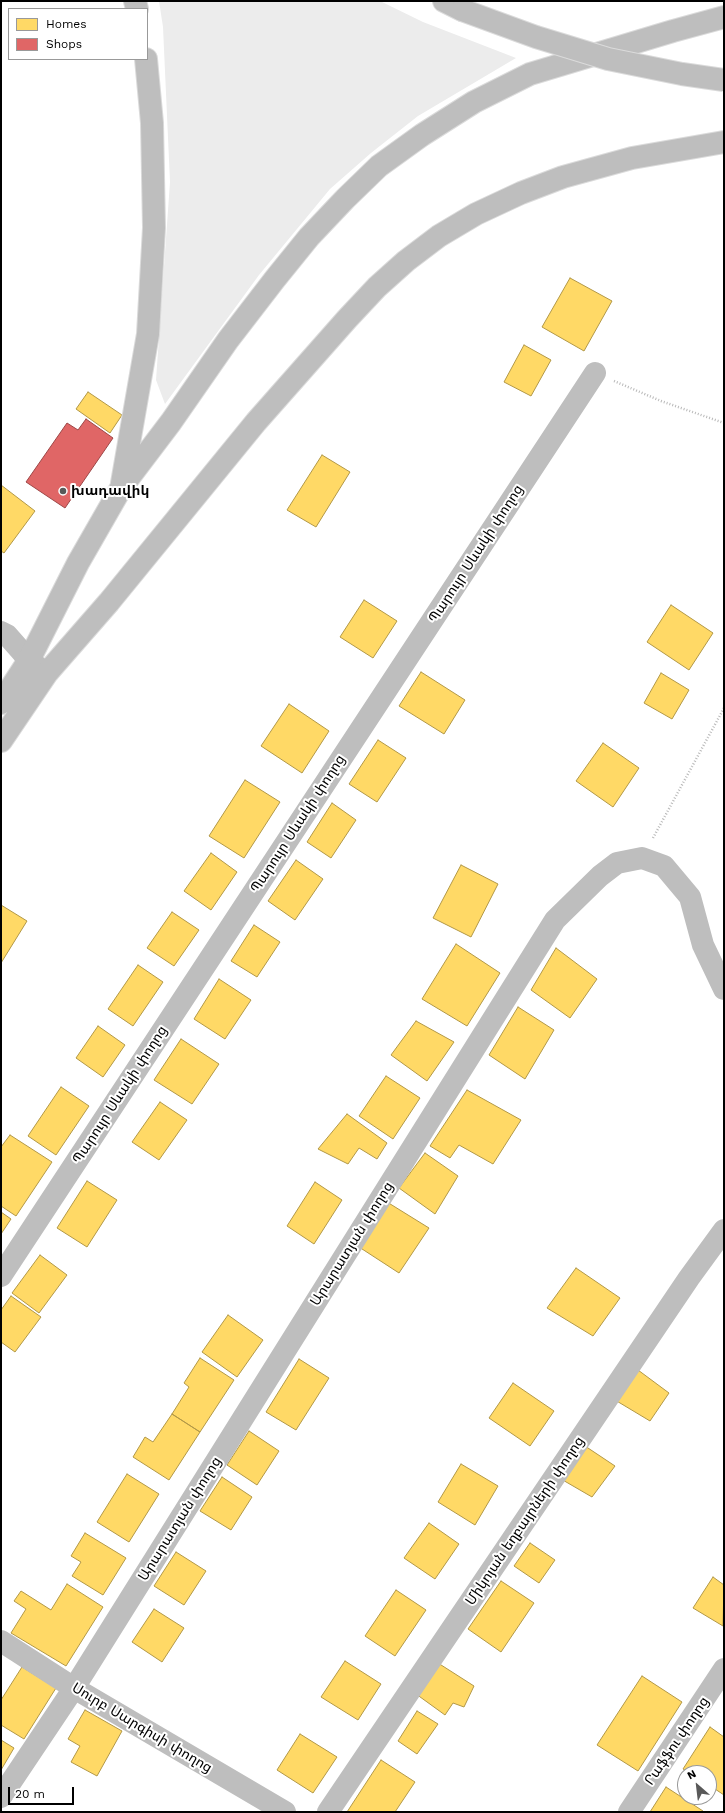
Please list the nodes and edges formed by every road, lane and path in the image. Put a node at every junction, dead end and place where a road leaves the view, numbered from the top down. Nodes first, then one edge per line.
1 (453, 6) edge
2 (724, 17) edge
3 (146, 60) edge
4 (724, 80) edge
5 (724, 142) edge
6 (595, 373) joint
7 (724, 423) edge
8 (121, 488) junction
9 (1, 632) edge
10 (29, 660) junction
11 (46, 674) junction
12 (1, 703) edge
13 (724, 708) edge
14 (1, 741) edge
15 (642, 858) junction
16 (724, 990) edge
17 (724, 1230) edge
18 (1, 1276) edge
19 (1, 1641) edge
20 (724, 1669) edge
21 (74, 1688) junction
22 (1, 1797) edge
23 (285, 1812) edge
24 (328, 1812) edge
25 (629, 1812) edge

1 - 4 main road, bridge
2 - 8 main road
3 - 8 main road
5 - 11 main road
6 - 7 path
6 - 18 main road, Պարույր Սևակի փողոց
8 - 10 main road
9 - 10 main road
10 - 11 main road
10 - 12 main road
11 - 14 main road
13 - 15 path
15 - 16 main road
15 - 21 main road, Արարատյան փողոց
17 - 24 main road, Միկոյան եղբայրների փողոց
19 - 21 main road, Սուրբ Սարգիսի փողոց
20 - 25 main road, Րաֆֆու փողոց
21 - 22 main road, Արարատյան փողոց
21 - 23 main road, Սուրբ Սարգիսի փողոց

